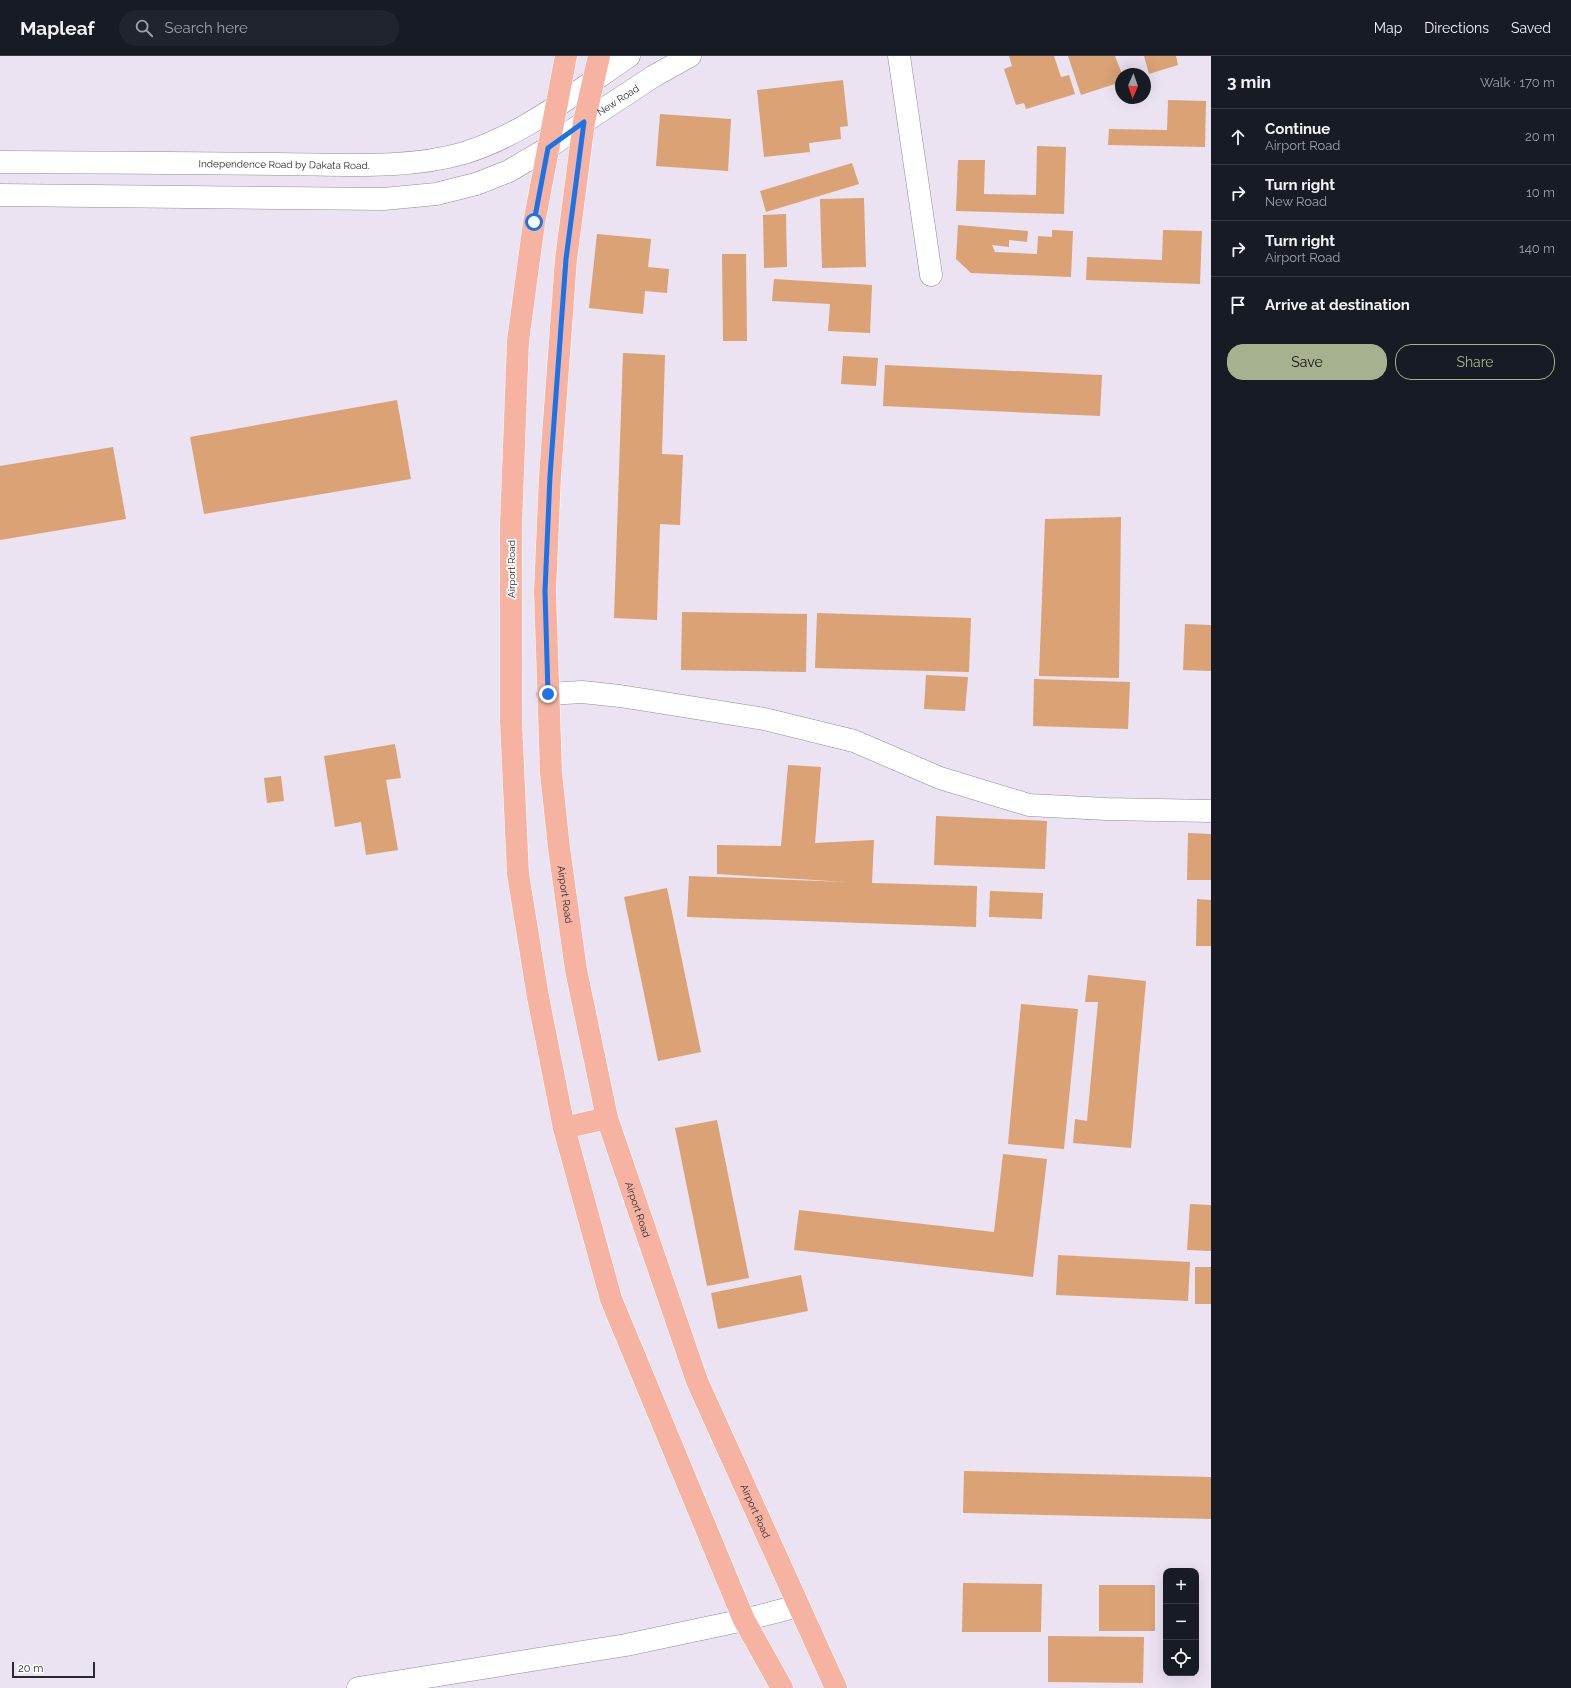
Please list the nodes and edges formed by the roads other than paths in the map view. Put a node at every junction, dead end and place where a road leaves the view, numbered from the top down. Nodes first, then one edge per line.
1 (566, 56) edge
2 (599, 56) edge
3 (629, 56) edge
4 (690, 56) edge
5 (899, 56) edge
6 (593, 80) junction
7 (556, 108) junction
8 (584, 122) junction
9 (548, 148) junction
10 (0, 162) edge
11 (0, 195) edge
12 (930, 275) dead end
13 (548, 694) junction
14 (1211, 811) edge
15 (607, 1118) junction
16 (564, 1128) junction
17 (798, 1606) junction
18 (744, 1620) junction
19 (358, 1688) edge
20 (782, 1688) edge
21 (836, 1688) edge

1 - 7 main road, Airport Road
2 - 6 main road, Airport Road
3 - 6 street
4 - 8 street, New Road
5 - 12 street
6 - 7 street
6 - 8 main road, Airport Road
7 - 9 main road, Airport Road
7 - 10 street, Independence Road by Dakata Road.
8 - 9 street, New Road
8 - 13 main road, Airport Road
9 - 11 street
9 - 16 main road, Airport Road
13 - 14 street
13 - 15 main road, Airport Road
15 - 16 main road
15 - 17 main road, Airport Road
16 - 18 main road, Airport Road
17 - 18 street
17 - 21 main road, Airport Road
18 - 19 street
18 - 20 main road, Airport Road

